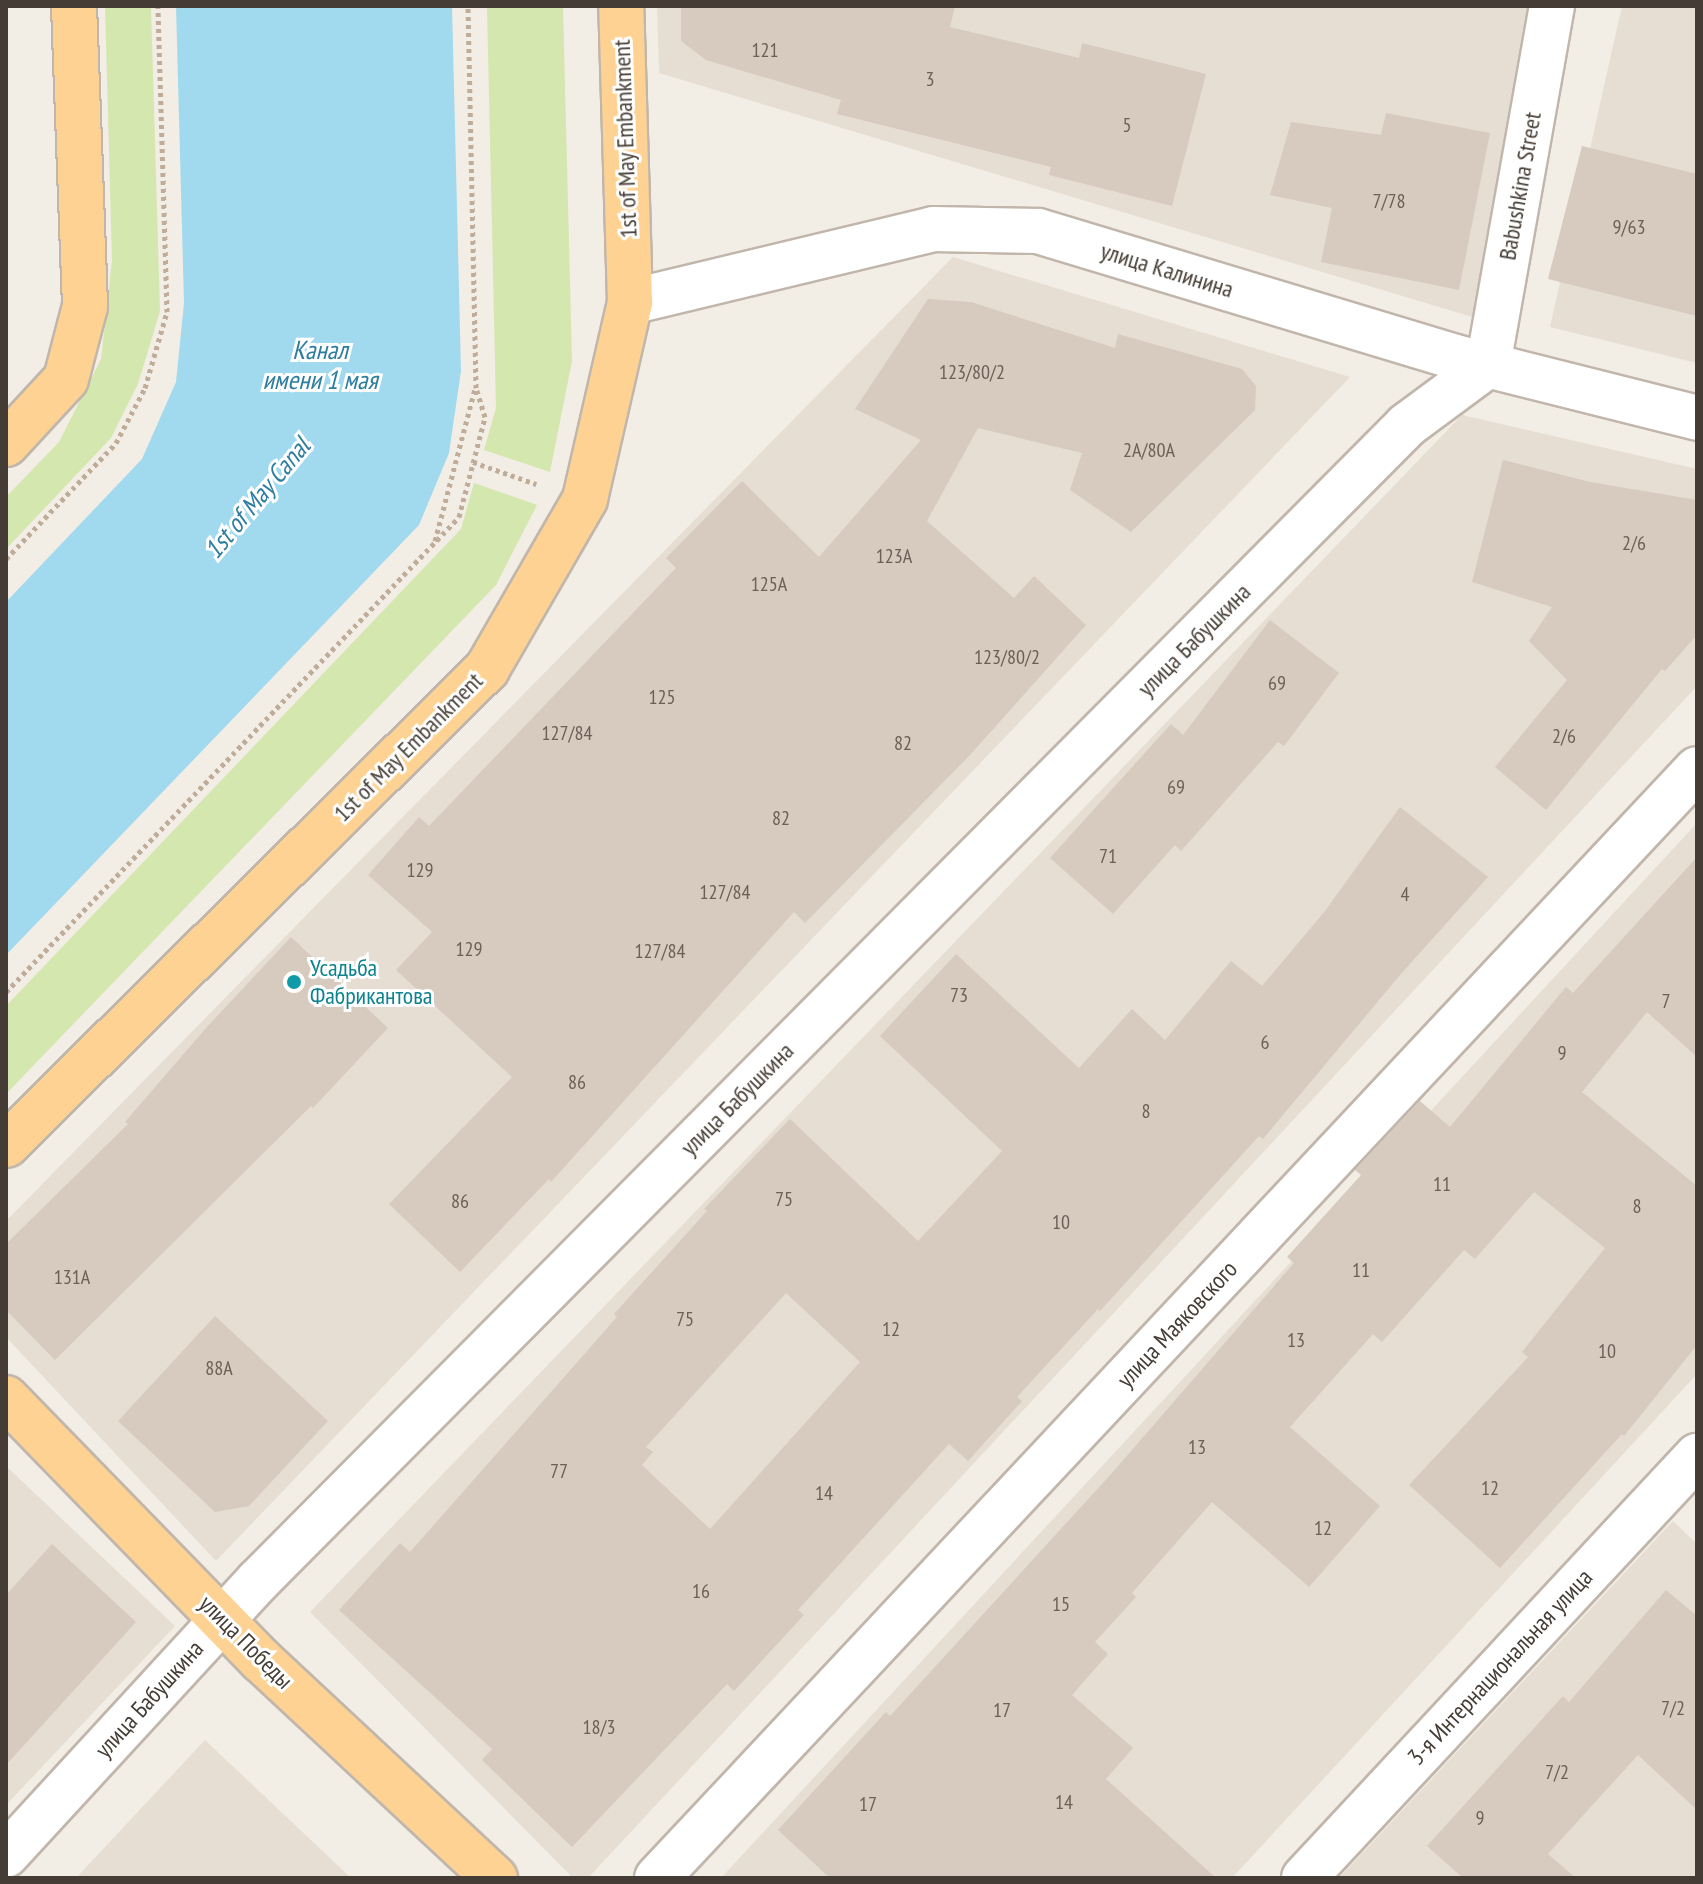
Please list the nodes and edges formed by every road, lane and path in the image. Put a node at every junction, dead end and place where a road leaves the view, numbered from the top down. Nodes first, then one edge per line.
1 (74, 6) edge
2 (468, 6) edge
3 (621, 6) edge
4 (1552, 6) edge
5 (630, 302) junction
6 (1488, 365) junction
7 (476, 388) junction
8 (1697, 418) edge
9 (6, 444) edge
10 (473, 462) junction
11 (516, 477) dead end
12 (433, 546) junction
13 (1697, 769) edge
14 (6, 992) edge
15 (6, 1145) edge
16 (6, 1398) edge
17 (1695, 1463) edge
18 (222, 1618) junction
19 (6, 1855) edge
20 (495, 1878) edge
21 (657, 1878) edge
22 (1304, 1878) edge

1 - 9 main road
2 - 7 path
3 - 5 main road, 1st of May Embankment
4 - 6 street, Babushkina Street
5 - 6 street, улица Калинина
5 - 15 main road, 1st of May Embankment
6 - 8 street, улица Калинина
6 - 18 street, улица Бабушкина
7 - 10 path
7 - 12 path
10 - 11 path
10 - 12 path
12 - 14 path
13 - 21 street, улица Маяковского
16 - 18 main road, улица Победы
17 - 22 street, 3-я Интернациональная улица
18 - 19 street, улица Бабушкина
18 - 20 main road, улица Победы

